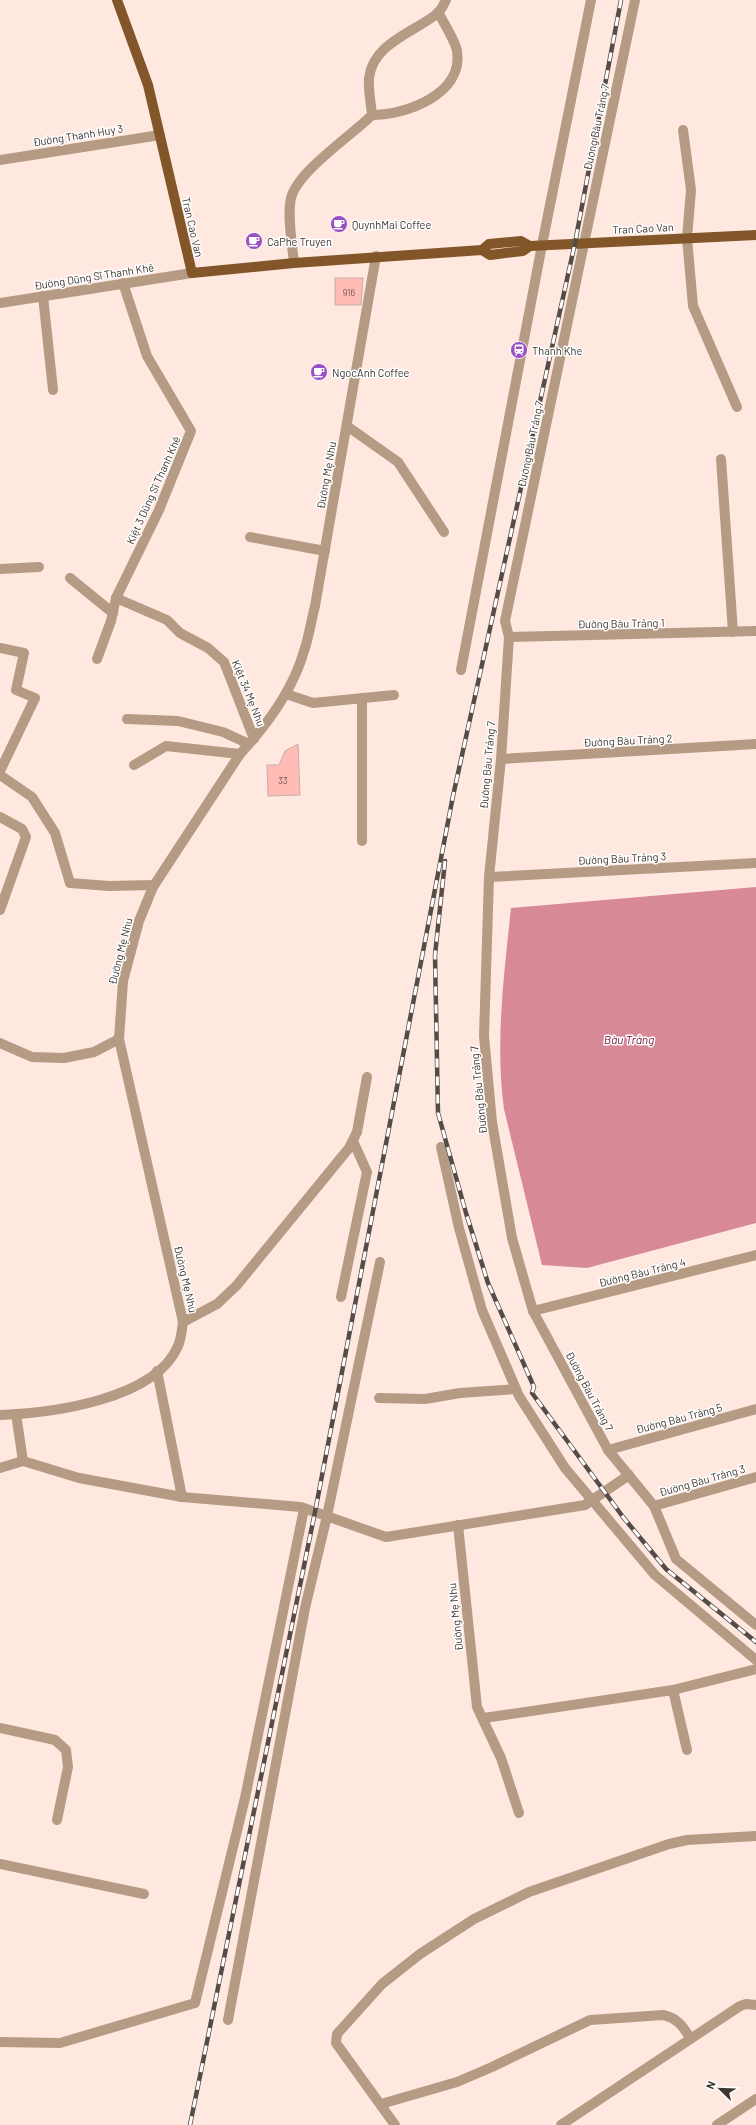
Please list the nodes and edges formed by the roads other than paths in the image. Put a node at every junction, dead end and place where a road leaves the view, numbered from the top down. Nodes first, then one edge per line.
1 (117, 0) edge
2 (446, 0) edge
3 (591, 0) edge
4 (635, 0) edge
5 (438, 12) junction
6 (372, 115) junction
7 (683, 130) dead end
8 (160, 135) junction
9 (0, 160) edge
10 (756, 235) edge
11 (687, 238) junction
12 (584, 243) junction
13 (542, 245) junction
14 (376, 256) junction
15 (294, 263) junction
16 (192, 273) junction
17 (123, 283) junction
18 (44, 296) junction
19 (0, 303) edge
20 (54, 390) dead end
21 (737, 407) dead end
22 (346, 426) junction
23 (721, 459) dead end
24 (444, 532) dead end
25 (250, 537) dead end
26 (324, 551) junction
27 (39, 567) dead end
28 (0, 569) edge
29 (70, 578) dead end
30 (116, 598) junction
31 (113, 613) junction
32 (756, 631) edge
33 (733, 632) junction
34 (509, 638) junction
35 (0, 648) edge
36 (97, 659) dead end
37 (461, 670) dead end
38 (286, 694) junction
39 (394, 695) dead end
40 (362, 698) junction
41 (127, 719) dead end
42 (252, 741) junction
43 (756, 744) edge
44 (240, 754) junction
45 (501, 759) junction
46 (134, 765) dead end
47 (0, 771) edge
48 (0, 775) edge
49 (0, 817) edge
50 (362, 841) dead end
51 (756, 863) edge
52 (489, 877) junction
53 (154, 885) junction
54 (0, 910) edge
55 (119, 1039) junction
56 (0, 1043) edge
57 (368, 1077) dead end
58 (353, 1141) junction
59 (441, 1147) dead end
60 (756, 1255) edge
61 (380, 1262) dead end
62 (341, 1297) dead end
63 (533, 1311) junction
64 (183, 1322) junction
65 (158, 1371) junction
66 (516, 1389) junction
67 (380, 1398) dead end
68 (756, 1409) edge
69 (16, 1414) junction
70 (0, 1415) edge
71 (608, 1450) junction
72 (23, 1461) junction
73 (0, 1468) edge
74 (628, 1475) junction
75 (756, 1476) edge
76 (182, 1497) junction
77 (589, 1502) junction
78 (654, 1506) junction
79 (304, 1509) junction
80 (328, 1516) junction
81 (458, 1525) junction
82 (756, 1626) edge
83 (756, 1660) edge
84 (756, 1669) edge
85 (673, 1690) junction
86 (484, 1718) junction
87 (0, 1728) edge
88 (688, 1750) dead end
89 (518, 1813) dead end
90 (57, 1820) dead end
91 (756, 1836) edge
92 (0, 1864) edge
93 (144, 1894) dead end
94 (756, 2005) edge
95 (228, 2020) dead end
96 (690, 2038) junction
97 (0, 2042) edge
98 (756, 2099) edge
99 (381, 2104) junction
100 (395, 2125) edge
101 (561, 2125) edge
102 (717, 2125) edge

1 - 8 main road, Tran Cao Van
2 - 5 street
3 - 13 street
4 - 12 street, Đường Bàu Trảng 7
5 - 6 street
5 - 6 street
6 - 15 street
7 - 11 street
8 - 9 street, Đường Thanh Huy 3
8 - 16 main road, Tran Cao Van
10 - 11 main road, Tran Cao Van
11 - 12 main road, Tran Cao Van
11 - 21 street
12 - 13 main road, Tran Cao Van
12 - 34 street, Đường Bàu Trảng 7
13 - 14 main road, Tran Cao Van
13 - 37 street
14 - 15 main road, Tran Cao Van
14 - 22 street, Đường Mẹ Nhu
15 - 16 main road, Tran Cao Van
16 - 17 street, Đường Dũng Sĩ Thanh Khê
17 - 18 street, Đường Dũng Sĩ Thanh Khê
17 - 30 street, Kiệt 3 Dũng Sĩ Thanh Khê
18 - 19 street, Đường Dũng Sĩ Thanh Khê
18 - 20 street
22 - 24 street
22 - 26 street, Đường Mẹ Nhu
23 - 33 street
25 - 26 street
26 - 38 street, Đường Mẹ Nhu
27 - 28 street
29 - 31 street
30 - 31 street
30 - 42 street, Kiệt 34 Mẹ Nhu
31 - 36 street
32 - 33 street, Đường Bàu Trảng 1
33 - 34 street, Đường Bàu Trảng 1
34 - 45 street, Đường Bàu Trảng 7
35 - 47 street
38 - 40 street
38 - 42 street, Đường Mẹ Nhu
39 - 40 street
40 - 50 street
41 - 42 street
42 - 44 street, Đường Mẹ Nhu
43 - 45 street, Đường Bàu Trảng 2
44 - 46 street
44 - 53 street, Đường Mẹ Nhu
45 - 52 street, Đường Bàu Trảng 7
48 - 53 street
49 - 54 street
51 - 52 street, Đường Bàu Trảng 3
52 - 63 street, Đường Bàu Trảng 7
53 - 55 street, Đường Mẹ Nhu
55 - 56 street
55 - 64 street, Đường Mẹ Nhu
57 - 58 street, Đường Mẹ Nhu
58 - 62 street
58 - 64 street, Đường Mẹ Nhu
59 - 66 street
60 - 63 street, Đường Bàu Trảng 4
61 - 80 street
63 - 71 street, Đường Bàu Trảng 7
64 - 65 street, Đường Mẹ Nhu
65 - 69 street, Đường Mẹ Nhu
65 - 76 street
66 - 67 street
66 - 77 street
68 - 71 street, Đường Bàu Trảng 5
69 - 70 street, Đường Mẹ Nhu
69 - 72 street
71 - 74 street, Đường Bàu Trảng 7
72 - 73 street
72 - 76 street
74 - 77 street
74 - 78 street, Đường Bàu Trảng 7
75 - 78 street, Đường Bàu Trảng 3
76 - 79 street
77 - 81 street
77 - 83 street
78 - 82 street, Đường Bàu Trảng 7
79 - 80 street
79 - 97 street
80 - 81 street
80 - 95 street
81 - 86 street, Đường Mẹ Nhu
84 - 85 street
85 - 86 street
85 - 88 street
86 - 89 street
87 - 90 street
91 - 99 street
92 - 93 street
94 - 96 street
96 - 99 street
96 - 101 street
98 - 102 street
99 - 100 street

